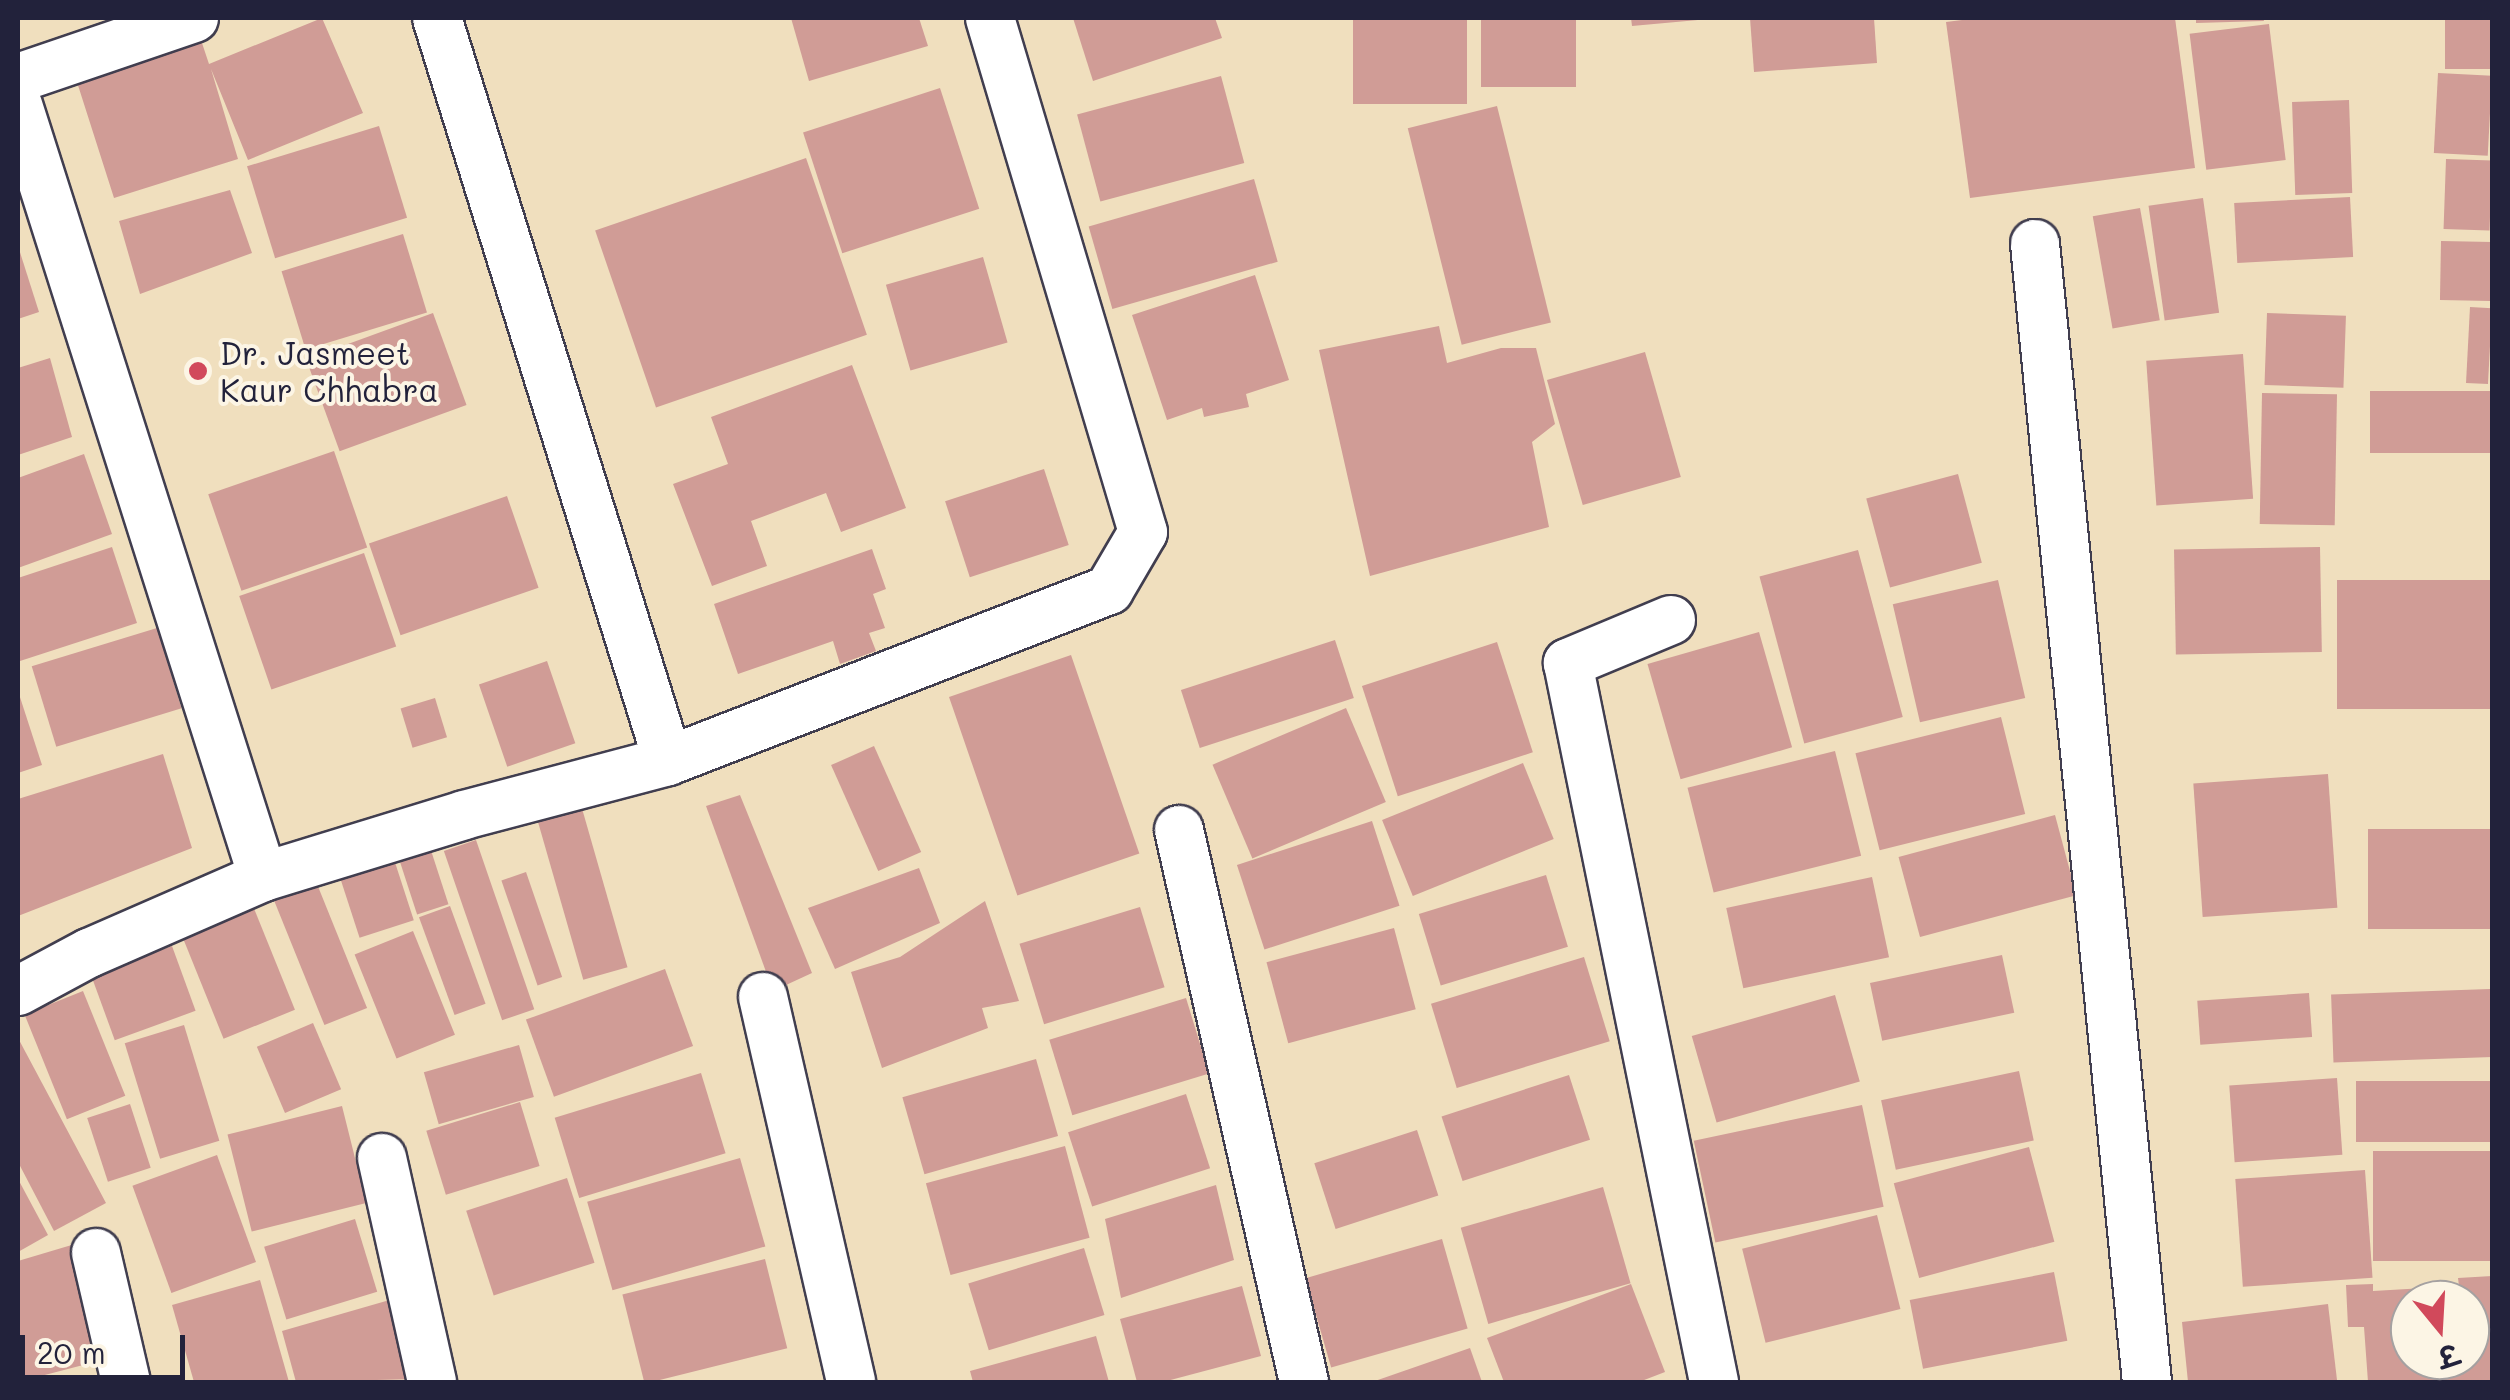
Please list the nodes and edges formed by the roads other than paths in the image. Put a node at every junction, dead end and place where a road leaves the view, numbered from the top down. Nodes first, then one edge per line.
1 (194, 18) edge
2 (437, 18) edge
3 (990, 18) edge
4 (18, 78) edge
5 (18, 105) edge
6 (2035, 244) dead end
7 (1671, 620) dead end
8 (668, 760) junction
9 (1179, 830) dead end
10 (263, 876) junction
11 (18, 990) edge
12 (763, 997) dead end
13 (382, 1158) dead end
14 (96, 1252) dead end
15 (126, 1382) edge
16 (432, 1382) edge
17 (852, 1382) edge
18 (1304, 1382) edge
19 (1714, 1382) edge
20 (2146, 1382) edge

1 - 4 street
2 - 8 street
3 - 8 street
5 - 10 street
6 - 20 street
7 - 19 street
8 - 10 street
9 - 18 street
10 - 11 street
12 - 17 street
13 - 16 street
14 - 15 street

